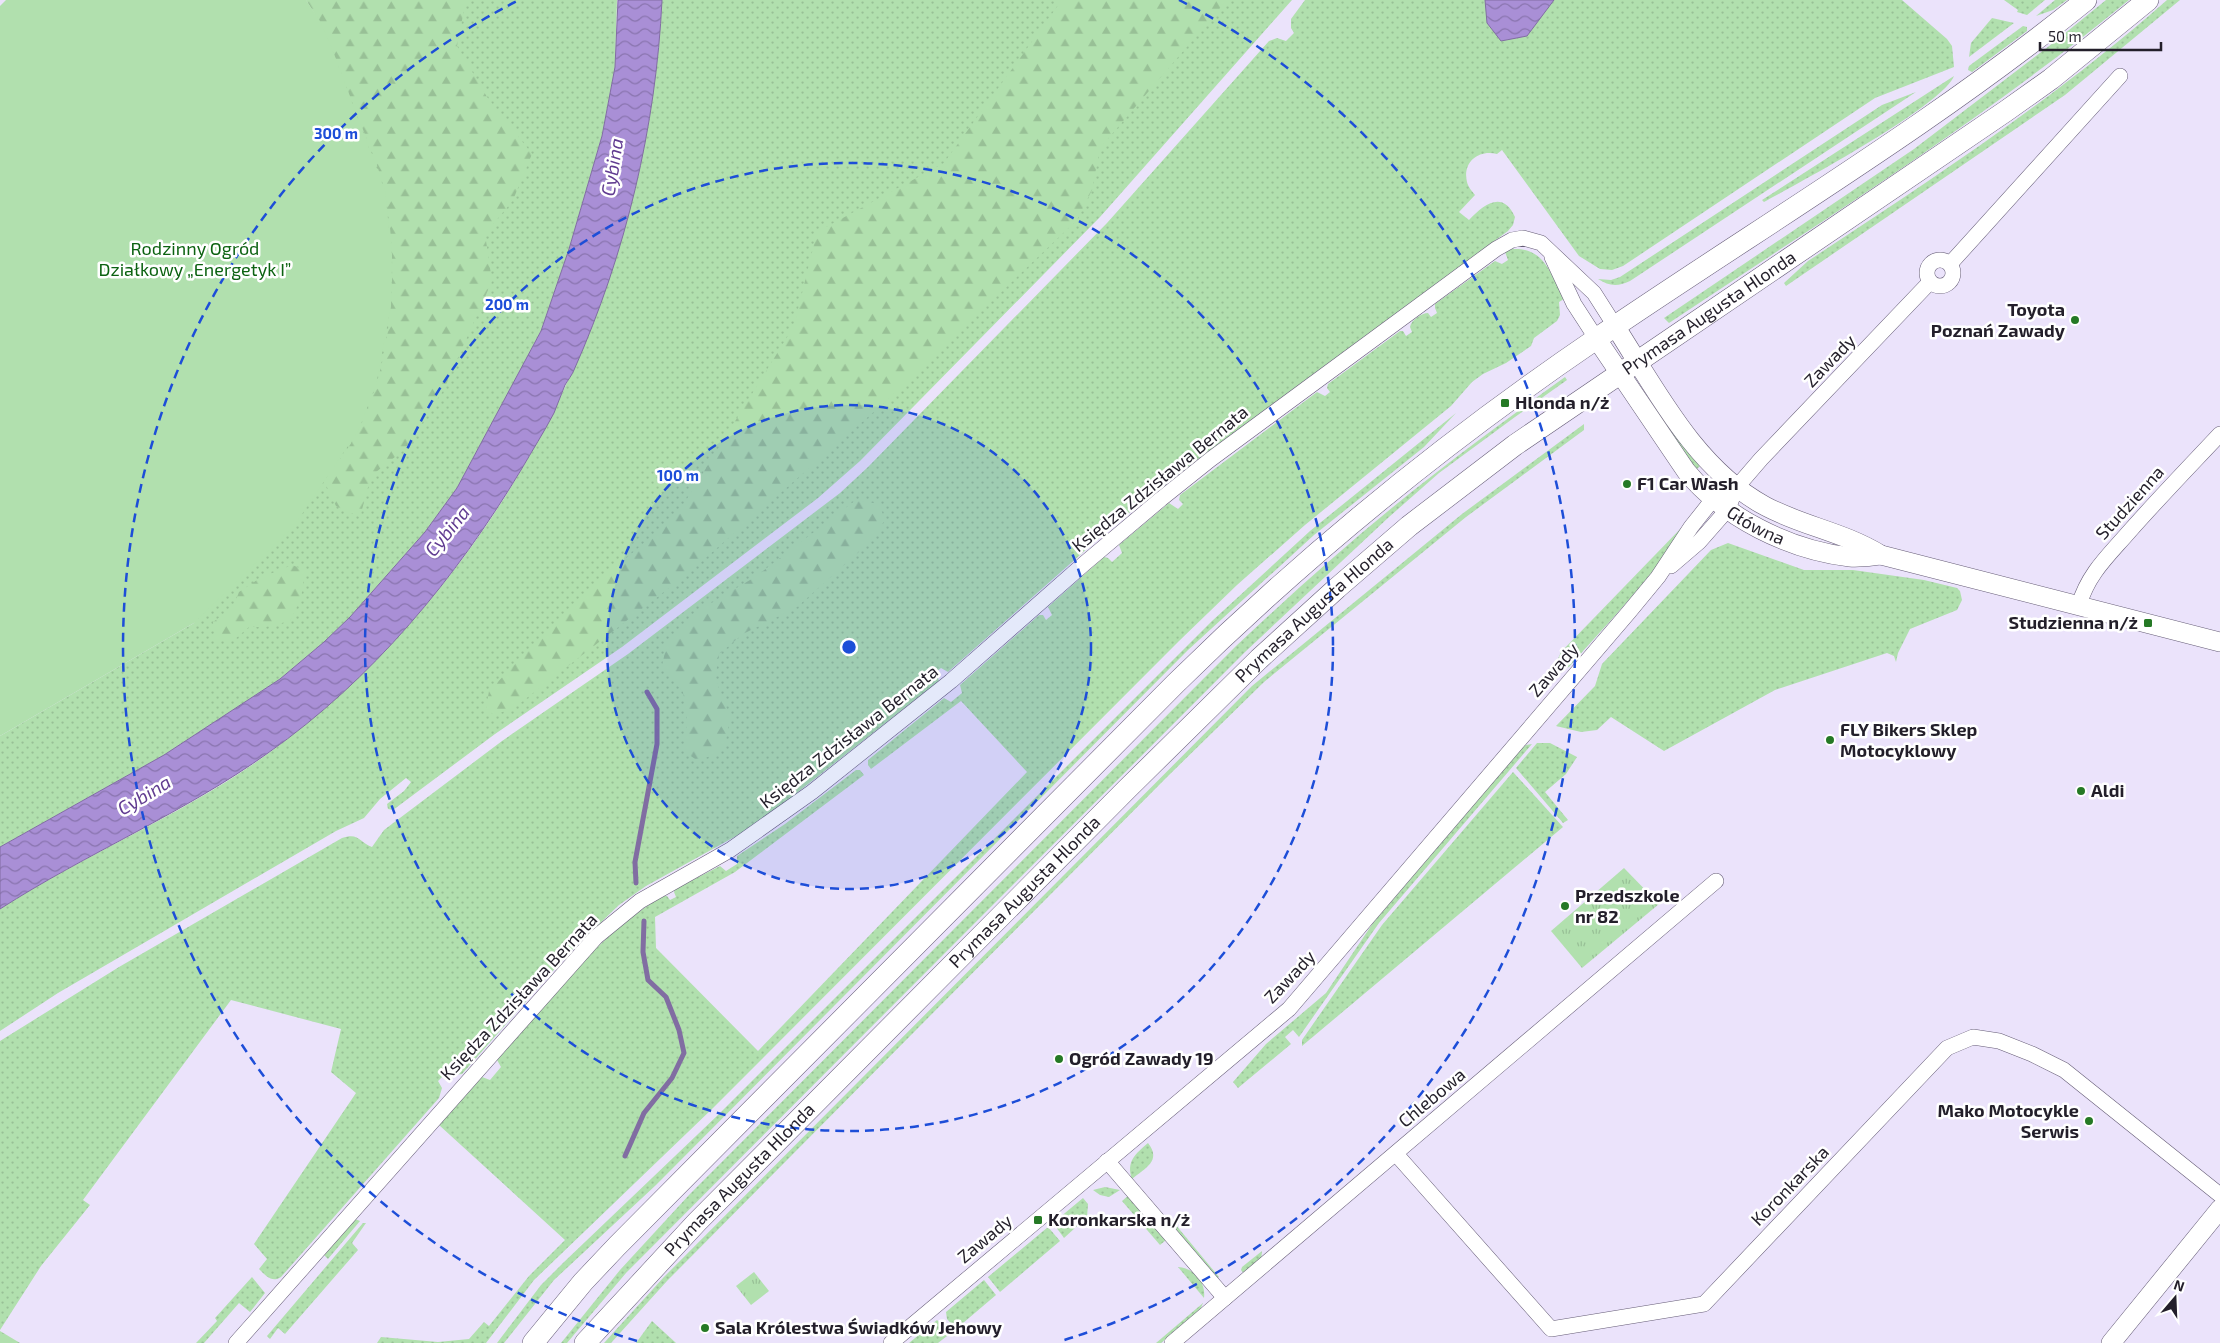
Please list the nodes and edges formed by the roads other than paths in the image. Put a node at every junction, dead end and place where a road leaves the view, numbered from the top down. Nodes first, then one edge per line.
1 (2086, 0) edge
2 (2148, 0) edge
3 (2120, 76) dead end
4 (1547, 246) junction
5 (1615, 326) junction
6 (1596, 338) junction
7 (1637, 360) junction
8 (1618, 373) junction
9 (2220, 434) edge
10 (1736, 488) junction
11 (1721, 504) junction
12 (1881, 554) junction
13 (2079, 605) junction
14 (2220, 642) edge
15 (1716, 881) dead end
16 (1396, 1154) junction
17 (1107, 1161) junction
18 (2220, 1195) edge
19 (2220, 1209) edge
20 (1225, 1298) junction
21 (236, 1343) edge
22 (533, 1343) edge
23 (585, 1343) edge
24 (891, 1343) edge
25 (1172, 1343) edge
26 (2111, 1343) edge

1 - 5 main road
2 - 7 main road, Prymasa Augusta Hlonda
3 - 10 street, Zawady
4 - 5 street
4 - 6 street
4 - 21 street, Księdza Zdzisława Bernata
5 - 6 main road
5 - 7 street, Główna
6 - 8 street, Główna
6 - 22 main road
7 - 8 main road, Prymasa Augusta Hlonda
7 - 10 street, Główna
8 - 11 street, Główna
8 - 23 main road, Prymasa Augusta Hlonda
9 - 13 street, Studzienna
10 - 11 street, Zawady
10 - 12 street, Główna
11 - 12 street, Główna
11 - 17 street, Zawady
12 - 13 street, Główna
13 - 14 street, Główna
15 - 16 street, Chlebowa
16 - 18 street, Koronkarska
16 - 20 street, Chlebowa
17 - 20 street
17 - 24 street, Zawady
19 - 26 street
20 - 25 street, Chlebowa

